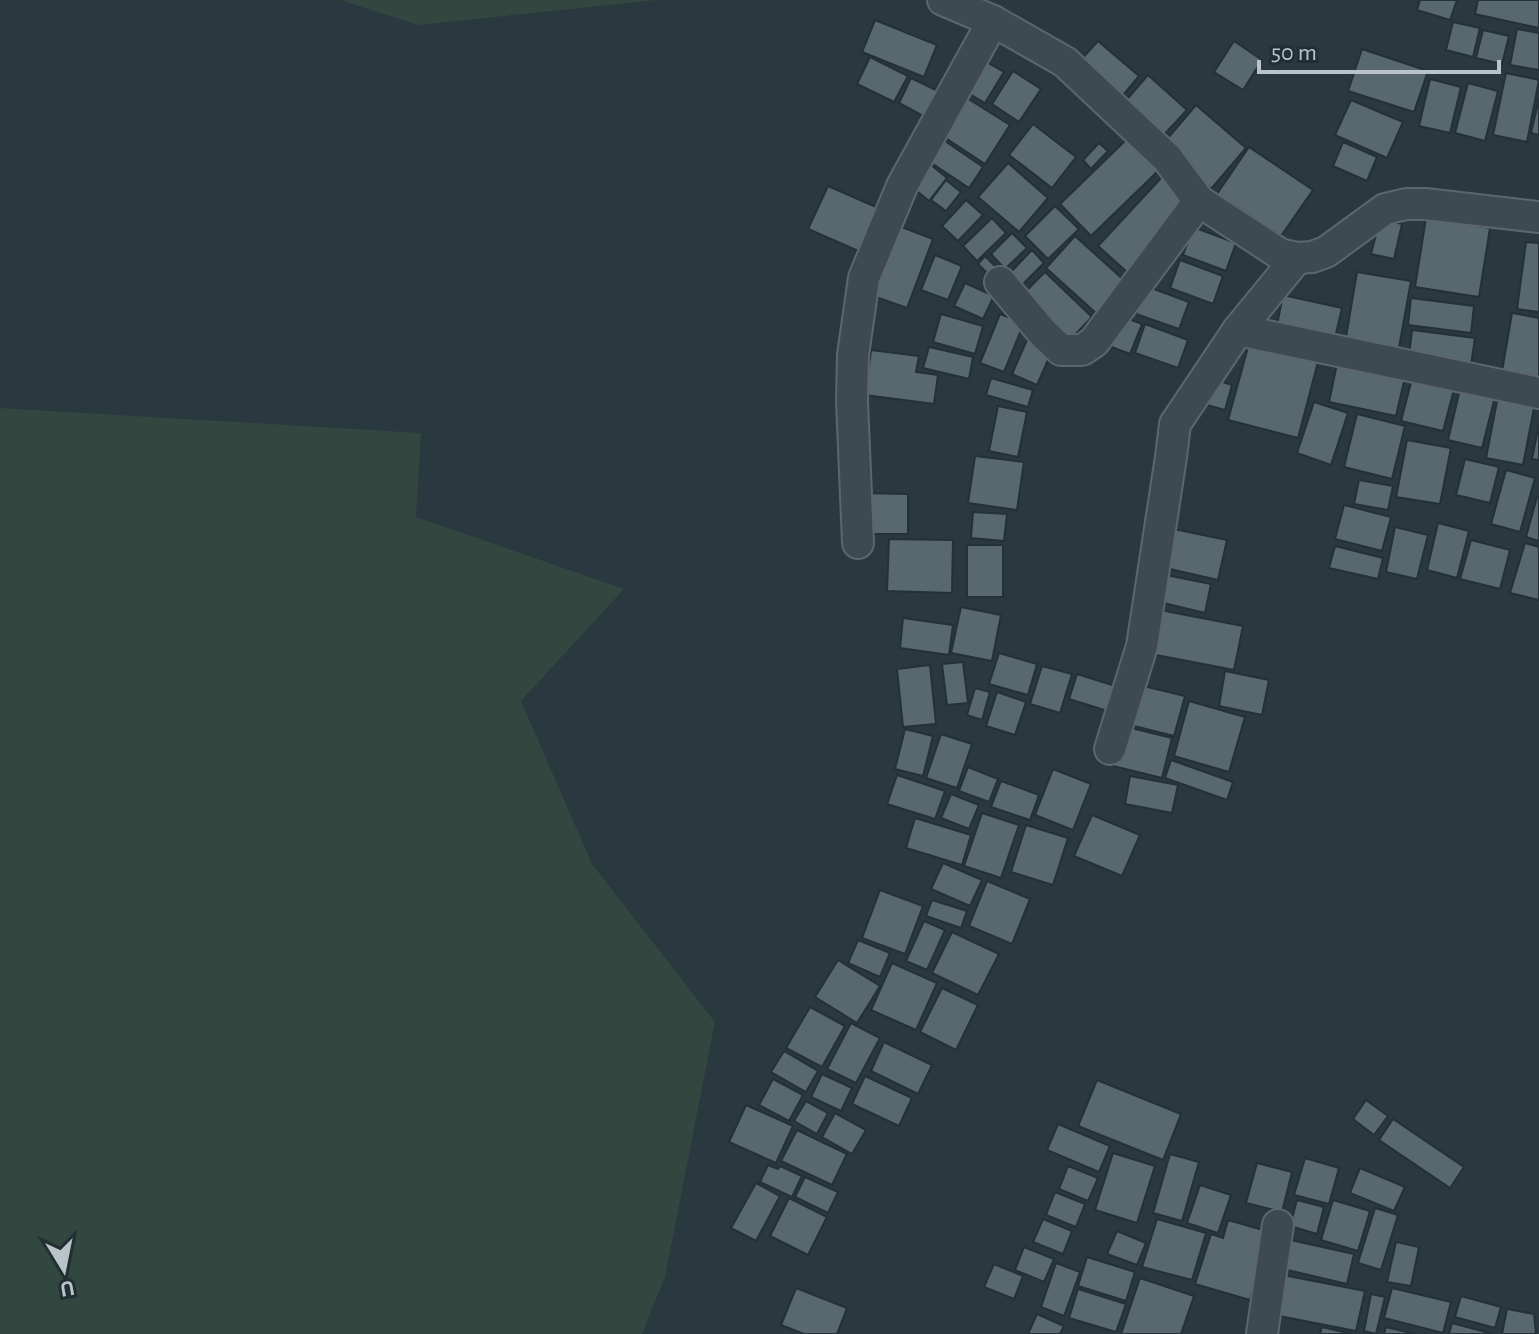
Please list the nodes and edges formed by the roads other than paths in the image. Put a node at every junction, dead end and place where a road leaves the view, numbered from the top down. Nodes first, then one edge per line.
1 (943, 0) edge
2 (993, 21) junction
3 (1199, 201) junction
4 (1539, 217) edge
5 (1297, 258) junction
6 (1000, 282) dead end
7 (1238, 330) junction
8 (1539, 393) edge
9 (858, 543) dead end
10 (1110, 749) dead end
11 (1278, 1225) dead end
12 (1262, 1334) edge

1 - 2 street
2 - 3 street
2 - 9 street
3 - 5 street
3 - 6 street
4 - 5 street
5 - 7 street
7 - 8 street
7 - 10 street
11 - 12 street

